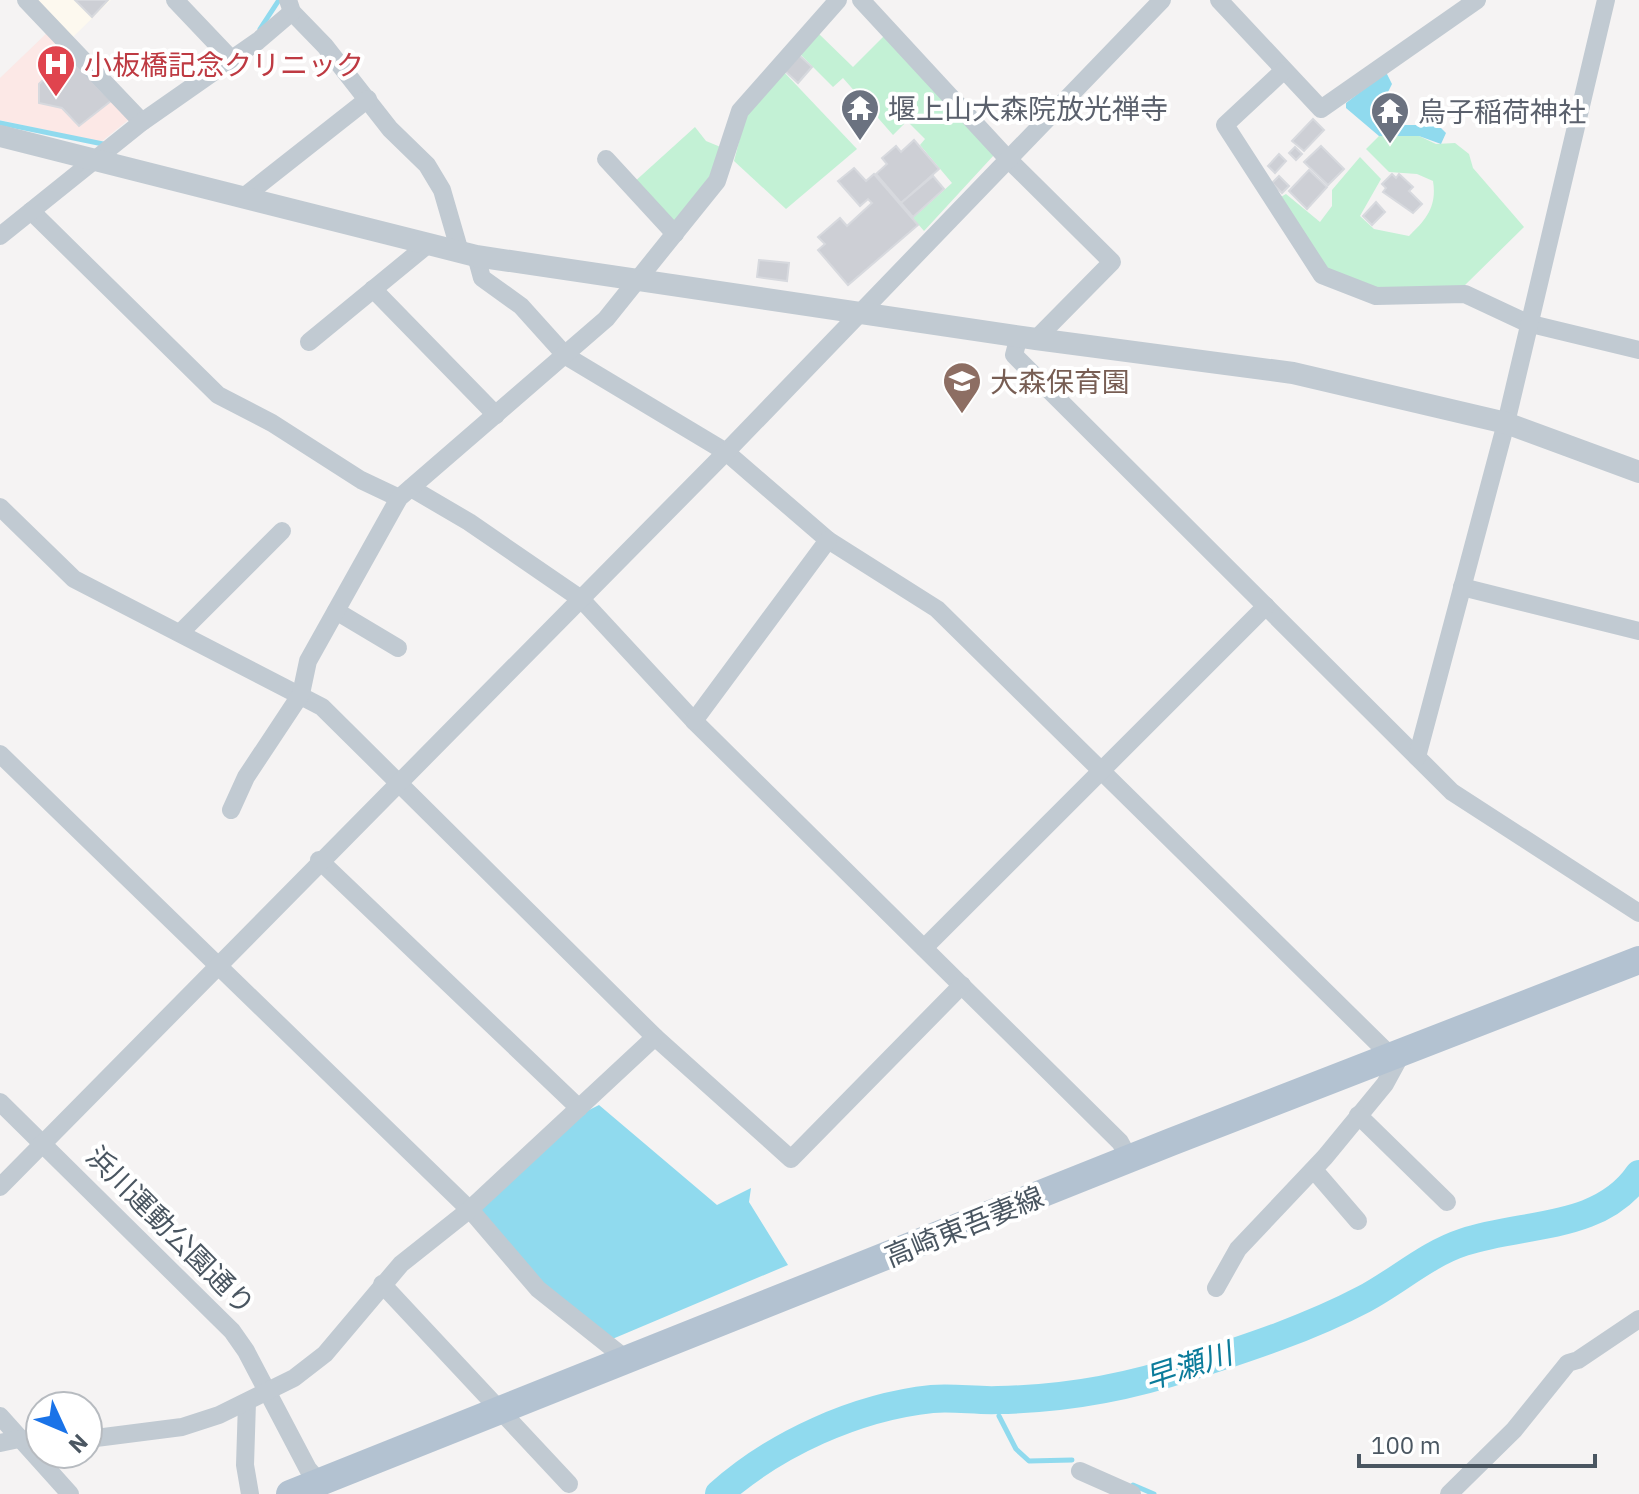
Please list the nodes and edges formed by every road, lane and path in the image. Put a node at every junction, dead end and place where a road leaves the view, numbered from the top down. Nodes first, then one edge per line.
1 (26, 0) edge
2 (175, 0) edge
3 (838, 0) edge
4 (861, 0) edge
5 (1162, 0) edge
6 (1219, 0) edge
7 (1477, 0) edge
8 (1606, 0) edge
9 (290, 6) edge
10 (232, 60) junction
11 (1283, 71) junction
12 (368, 99) junction
13 (142, 122) junction
14 (0, 136) edge
15 (94, 159) junction
16 (606, 159) dead end
17 (1008, 159) junction
18 (246, 195) junction
19 (31, 211) junction
20 (3, 228) edge
21 (675, 234) junction
22 (426, 246) junction
23 (468, 254) junction
24 (637, 281) junction
25 (373, 289) junction
26 (858, 311) junction
27 (1527, 323) junction
28 (1028, 338) junction
29 (309, 342) dead end
30 (1639, 350) edge
31 (566, 356) junction
32 (496, 415) junction
33 (1506, 423) junction
34 (726, 452) junction
35 (1639, 472) edge
36 (405, 493) junction
37 (0, 507) edge
38 (282, 531) dead end
39 (828, 540) junction
40 (1462, 587) junction
41 (581, 599) junction
42 (1266, 606) junction
43 (336, 611) junction
44 (1639, 631) edge
45 (180, 633) junction
46 (398, 648) dead end
47 (301, 694) junction
48 (694, 721) junction
49 (0, 754) edge
50 (1417, 757) junction
51 (1102, 772) junction
52 (400, 781) junction
53 (231, 810) dead end
54 (319, 860) junction
55 (1639, 913) edge
56 (924, 948) junction
57 (1639, 960) edge
58 (215, 965) junction
59 (962, 985) junction
60 (655, 1037) junction
61 (1391, 1055) junction
62 (0, 1102) edge
63 (579, 1108) junction
64 (1358, 1115) junction
65 (42, 1144) junction
66 (1130, 1160) junction
67 (1314, 1170) junction
68 (0, 1187) edge
69 (1447, 1202) dead end
70 (469, 1210) junction
71 (1358, 1221) dead end
72 (382, 1284) junction
73 (1216, 1288) dead end
74 (1639, 1319) edge
75 (626, 1359) junction
76 (267, 1391) junction
77 (247, 1402) junction
78 (503, 1409) junction
79 (0, 1416) edge
80 (104, 1437) edge
81 (19, 1439) junction
82 (24, 1439) edge
83 (0, 1443) edge
84 (1080, 1471) dead end
85 (569, 1484) dead end
86 (327, 1489) edge
87 (70, 1494) edge
88 (250, 1494) edge
89 (290, 1494) edge
90 (1132, 1494) edge
91 (1449, 1494) edge

1 - 13 street
2 - 10 street
3 - 21 street
4 - 17 street
5 - 17 street
6 - 11 street
7 - 11 street
8 - 27 street
9 - 10 street
9 - 12 street
10 - 13 street
11 - 27 street
12 - 18 street
12 - 23 street
13 - 15 street
14 - 15 street
15 - 18 street
15 - 19 street
16 - 21 street
17 - 26 street
17 - 28 street
18 - 22 street
19 - 20 street
19 - 36 street
21 - 24 street
22 - 23 street
22 - 25 street
23 - 24 street
23 - 31 street
24 - 26 street
24 - 31 street
25 - 29 street
25 - 32 street
26 - 28 street
26 - 34 street
27 - 30 street
27 - 33 street
28 - 33 street
28 - 42 street
31 - 32 street
31 - 34 street
32 - 36 street
33 - 35 street
33 - 40 street
34 - 39 street
34 - 41 street
36 - 41 street
36 - 43 street
37 - 45 street
38 - 45 street
39 - 48 street
39 - 51 street
40 - 44 street
40 - 50 street
41 - 48 street
41 - 52 street
42 - 50 street
42 - 51 street
43 - 46 street
43 - 47 street
45 - 47 street
47 - 52 street
47 - 53 street
48 - 56 street
49 - 58 street
50 - 55 street
51 - 56 street
51 - 61 street
52 - 54 street
52 - 60 street
54 - 58 street
54 - 63 street
56 - 59 street
57 - 61 main road, 高崎東吾妻線
58 - 65 street
58 - 70 street
59 - 60 street
59 - 66 street
60 - 63 street
61 - 64 street
61 - 66 main road, 高崎東吾妻線
62 - 65 street, 浜川運動公園通り
63 - 70 street
64 - 67 street
64 - 69 street
65 - 68 street
65 - 76 street, 浜川運動公園通り
66 - 75 main road, 高崎東吾妻線
67 - 71 street
67 - 73 street
70 - 72 street
70 - 75 street
72 - 76 street
72 - 78 street
74 - 91 street
75 - 78 main road, 高崎東吾妻線
76 - 77 street
76 - 86 street, 浜川運動公園通り
77 - 80 street
77 - 88 street
78 - 85 street
78 - 86 main road, 高崎東吾妻線
79 - 81 street
81 - 82 street
81 - 83 street
81 - 87 street
84 - 90 street
86 - 89 main road, 高崎東吾妻線

